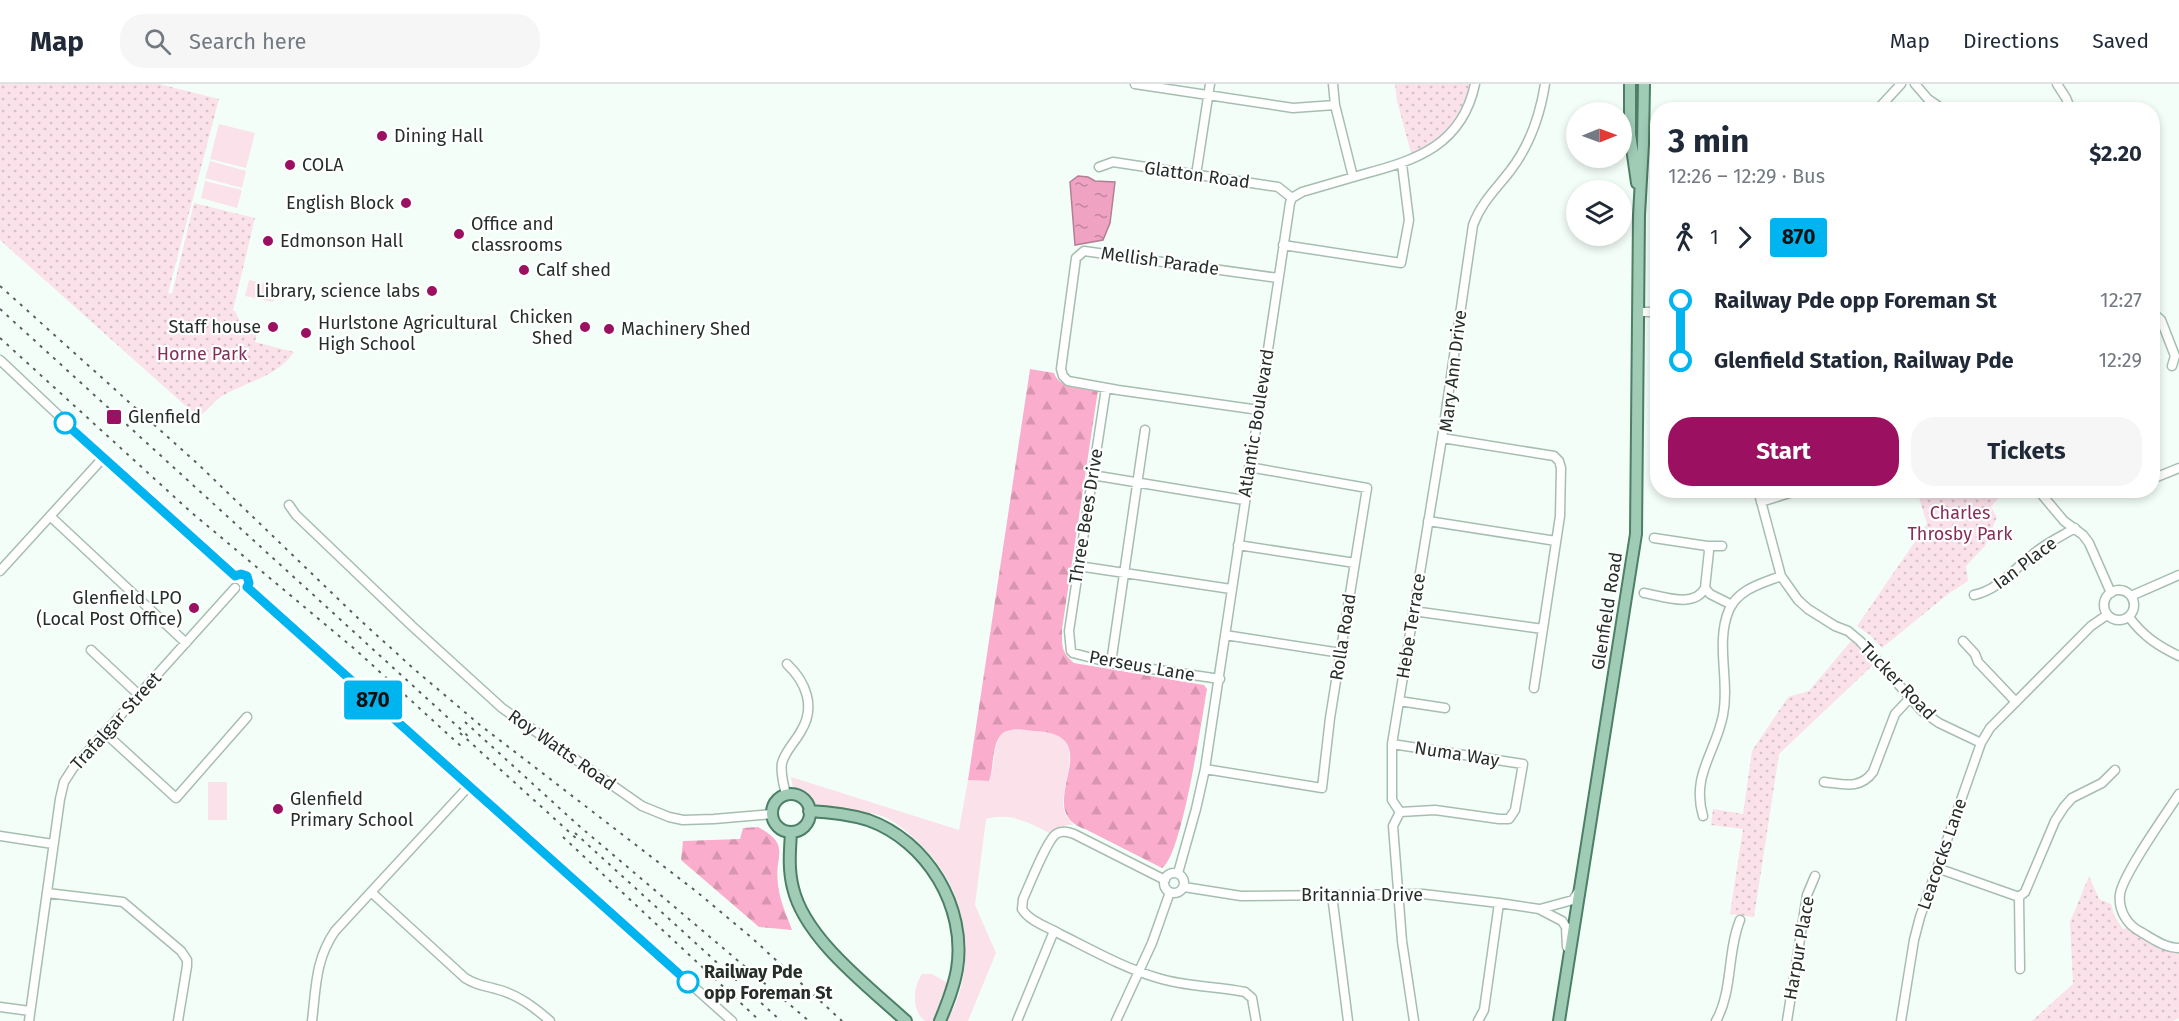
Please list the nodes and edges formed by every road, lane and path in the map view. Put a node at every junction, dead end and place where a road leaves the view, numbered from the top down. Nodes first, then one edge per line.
1 (1135, 84) edge
2 (1210, 84) edge
3 (1333, 84) edge
4 (1475, 84) edge
5 (1545, 84) edge
6 (1630, 84) edge
7 (1644, 84) edge
8 (1900, 84) edge
9 (1915, 84) edge
10 (2057, 84) edge
11 (1208, 95) junction
12 (1884, 102) edge
13 (1932, 102) edge
14 (2068, 102) edge
15 (1335, 105) junction
16 (1402, 164) junction
17 (1099, 167) dead end
18 (1196, 175) junction
19 (1353, 177) junction
20 (1292, 198) junction
21 (1640, 201) junction
22 (1282, 245) junction
23 (1278, 278) junction
24 (1639, 312) junction
25 (1650, 312) edge
26 (2160, 319) edge
27 (0, 360) edge
28 (2172, 366) dead end
29 (1106, 388) junction
30 (1259, 410) junction
31 (1145, 430) dead end
32 (1442, 438) junction
33 (103, 458) junction
34 (1249, 467) junction
35 (2179, 468) edge
36 (1092, 475) junction
37 (2160, 476) edge
38 (1138, 483) junction
39 (1760, 498) edge
40 (1774, 498) edge
41 (2046, 498) edge
42 (1245, 500) junction
43 (1761, 502) junction
44 (289, 505) dead end
45 (50, 516) junction
46 (1428, 521) junction
47 (2075, 528) junction
48 (1654, 538) dead end
49 (1556, 541) junction
50 (1238, 545) junction
51 (1707, 546) junction
52 (1722, 546) dead end
53 (1354, 563) junction
54 (1078, 566) junction
55 (0, 571) edge
56 (1125, 573) junction
57 (2179, 575) edge
58 (235, 576) junction
59 (1781, 576) junction
60 (247, 587) junction
61 (235, 588) junction
62 (1705, 588) junction
63 (1231, 589) junction
64 (1644, 593) dead end
65 (2110, 593) junction
66 (1974, 595) dead end
67 (2131, 596) junction
68 (1732, 605) junction
69 (1413, 611) junction
70 (2107, 615) junction
71 (2129, 617) junction
72 (1543, 629) junction
73 (1225, 635) junction
74 (1963, 641) dead end
75 (186, 643) junction
76 (1070, 645) joint
77 (90, 650) dead end
78 (1341, 653) junction
79 (2179, 656) edge
80 (1111, 663) junction
81 (787, 664) dead end
82 (1220, 680) junction
83 (1534, 688) dead end
84 (139, 695) junction
85 (1910, 698) junction
86 (1399, 701) junction
87 (2016, 702) junction
88 (1445, 708) dead end
89 (247, 717) dead end
90 (105, 733) junction
91 (1980, 742) junction
92 (1392, 744) junction
93 (1205, 769) junction
94 (2115, 770) dead end
95 (1824, 782) dead end
96 (469, 786) junction
97 (2179, 794) edge
98 (786, 795) junction
99 (809, 811) junction
100 (1400, 812) junction
101 (772, 814) junction
102 (1703, 816) dead end
103 (791, 832) junction
104 (0, 836) edge
105 (53, 844) junction
106 (1937, 868) junction
107 (1178, 873) junction
108 (1815, 876) dead end
109 (1165, 880) junction
110 (1184, 887) junction
111 (1582, 888) junction
112 (47, 892) junction
113 (371, 892) junction
114 (1170, 892) junction
115 (1398, 894) junction
116 (1332, 895) junction
117 (2019, 897) junction
118 (1499, 903) junction
119 (1539, 909) junction
120 (1740, 920) dead end
121 (1054, 930) junction
122 (2179, 948) edge
123 (2020, 969) dead end
124 (1139, 972) junction
125 (1566, 982) junction
126 (0, 1007) edge
127 (30, 1011) junction
128 (29, 1021) edge
129 (178, 1021) edge
130 (312, 1021) edge
131 (550, 1021) edge
132 (732, 1021) edge
133 (906, 1021) edge
134 (940, 1021) edge
135 (1017, 1021) edge
136 (1117, 1021) edge
137 (1256, 1021) edge
138 (1348, 1021) edge
139 (1414, 1021) edge
140 (1478, 1021) edge
141 (1559, 1021) edge
142 (1716, 1021) edge
143 (1787, 1021) edge
144 (1901, 1021) edge

1 - 11 street
2 - 11 street
3 - 15 street
4 - 16 street
5 - 32 street, Mary Ann Drive
6 - 21 main road, Glenfield Road
7 - 21 main road, Glenfield Road
8 - 12 street
9 - 13 street
10 - 14 street
11 - 15 street
11 - 18 street
15 - 19 street
16 - 19 street
16 - 22 street
17 - 18 street, Glatton Road
18 - 20 street, Glatton Road
19 - 20 street
20 - 22 street, Atlantic Boulevard
21 - 24 main road, Glenfield Road
22 - 23 street, Atlantic Boulevard
23 - 29 street, Mellish Parade
23 - 30 street, Atlantic Boulevard
24 - 25 street
24 - 111 main road, Glenfield Road
26 - 28 street
27 - 33 street
29 - 30 street, Mellish Parade
29 - 36 street, Three Bees Drive
30 - 34 street, Atlantic Boulevard
31 - 38 street
32 - 46 street, Hebe Terrace
32 - 49 street, Mary Ann Drive
33 - 45 street
33 - 58 street
34 - 42 street, Atlantic Boulevard
34 - 53 street, Rolla Road
35 - 37 street
36 - 38 street
36 - 54 street, Three Bees Drive
38 - 42 street
38 - 56 street
39 - 43 street, Tucker Road
40 - 43 street
41 - 47 street
42 - 50 street, Atlantic Boulevard
43 - 59 street, Tucker Road
44 - 101 street, Roy Watts Road
45 - 55 street
45 - 75 street
46 - 49 street
46 - 69 street, Hebe Terrace
47 - 65 street
47 - 66 street, Ian Place
48 - 51 street
49 - 72 street, Mary Ann Drive
50 - 53 street
50 - 63 street, Atlantic Boulevard
51 - 52 street
51 - 62 street
53 - 78 street, Rolla Road
54 - 56 street
54 - 76 street, Three Bees Drive
56 - 63 street
56 - 80 street
57 - 67 street
58 - 60 street
58 - 61 street
59 - 68 street
59 - 85 street, Tucker Road
60 - 61 street
60 - 96 street
61 - 75 street, Trafalgar Street
62 - 64 street
62 - 68 street
63 - 73 street, Atlantic Boulevard
65 - 67 street
65 - 70 street
67 - 71 street
68 - 102 street
69 - 72 street
69 - 86 street, Hebe Terrace
70 - 71 street
70 - 87 street, Leacocks Lane
71 - 79 street
72 - 83 street, Mary Ann Drive
73 - 78 street
73 - 82 street, Atlantic Boulevard
74 - 87 street
75 - 84 street, Trafalgar Street
76 - 80 street, Perseus Lane
77 - 84 street
78 - 93 street, Rolla Road
80 - 82 street, Perseus Lane
81 - 98 street
82 - 93 street, Atlantic Boulevard
84 - 90 street, Trafalgar Street
85 - 91 street, Tucker Road
85 - 95 street
86 - 88 street
86 - 92 street, Hebe Terrace
87 - 91 street, Leacocks Lane
89 - 90 street
90 - 105 street, Trafalgar Street
91 - 106 street, Leacocks Lane
92 - 100 street, Hebe Terrace
92 - 100 street, Numa Way
93 - 107 street, Atlantic Boulevard
94 - 117 street
96 - 113 street
96 - 132 street
97 - 122 street
98 - 99 main road
98 - 101 main road
99 - 103 main road
99 - 134 main road
100 - 115 street
101 - 103 main road
103 - 133 main road
104 - 105 street
105 - 112 street, Trafalgar Street
106 - 117 street
106 - 144 street, Leacocks Lane
107 - 109 street
107 - 110 street
108 - 143 street, Harpur Place
109 - 114 street
109 - 121 street
110 - 114 street
110 - 116 street, Britannia Drive
111 - 119 street, Britannia Drive
111 - 125 main road, Glenfield Road
112 - 127 street, Trafalgar Street
112 - 129 street
113 - 130 street
113 - 131 street
114 - 124 street
115 - 116 street, Britannia Drive
115 - 118 street, Britannia Drive
115 - 139 street
116 - 138 street
117 - 123 street
118 - 119 street, Britannia Drive
118 - 140 street
119 - 125 street, Britannia Drive
120 - 142 street
121 - 124 street
121 - 135 street
124 - 136 street
124 - 137 street
125 - 141 main road, Glenfield Road
126 - 127 street
127 - 128 street, Trafalgar Street

